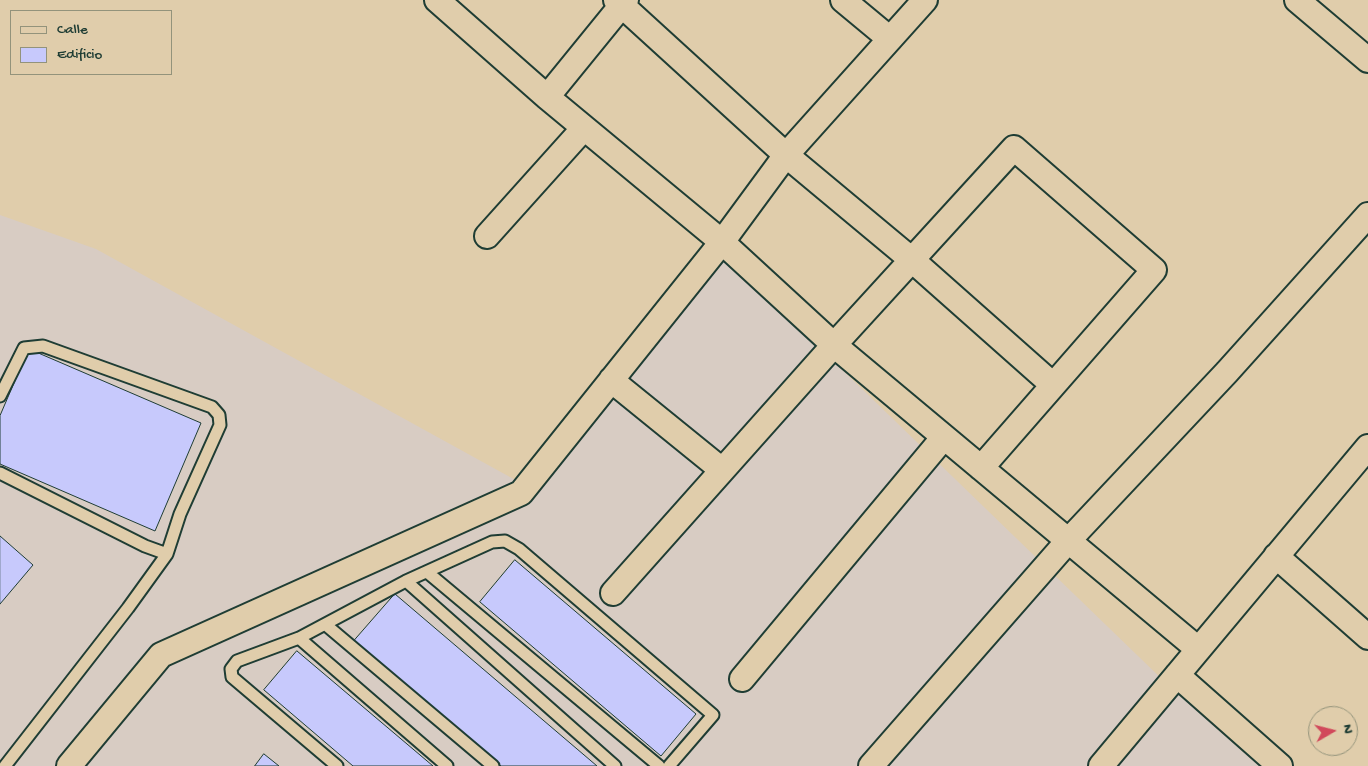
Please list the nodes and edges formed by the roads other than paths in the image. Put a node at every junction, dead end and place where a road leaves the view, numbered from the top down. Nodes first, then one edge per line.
1 (437, 0) edge
2 (843, 0) edge
3 (925, 0) edge
4 (1297, 0) edge
5 (621, 2) edge
6 (890, 39) junction
7 (1368, 60) edge
8 (547, 97) junction
9 (584, 128) junction
10 (786, 155) junction
11 (1368, 215) edge
12 (487, 236) dead end
13 (722, 242) junction
14 (912, 260) junction
15 (834, 345) junction
16 (611, 380) junction
17 (1053, 385) junction
18 (0, 396) edge
19 (944, 437) junction
20 (1368, 447) edge
21 (980, 468) junction
22 (722, 470) junction
23 (0, 473) edge
24 (1068, 541) junction
25 (167, 554) junction
26 (1276, 556) junction
27 (427, 572) junction
28 (406, 581) junction
29 (613, 593) dead end
30 (326, 625) junction
31 (1368, 637) edge
32 (299, 638) junction
33 (1198, 649) junction
34 (1176, 674) junction
35 (742, 679) dead end
36 (5, 766) edge
37 (70, 766) edge
38 (337, 766) edge
39 (447, 766) edge
40 (492, 766) edge
41 (615, 766) edge
42 (659, 766) edge
43 (669, 766) edge
44 (871, 766) edge
45 (1100, 766) edge
46 (1280, 766) edge

1 - 8 street
2 - 6 street
3 - 6 street
4 - 7 street
5 - 8 street
5 - 10 street
6 - 10 street
8 - 9 street
9 - 12 street
9 - 13 street
10 - 13 street
10 - 14 street
11 - 24 street
13 - 15 street
13 - 16 street
14 - 15 street
14 - 17 street
14 - 17 street
15 - 19 street
15 - 22 street
16 - 22 street
16 - 37 street
17 - 21 street
18 - 25 lane
19 - 21 street
19 - 35 street
20 - 26 street
21 - 24 street
22 - 29 street
23 - 25 lane
24 - 33 street
24 - 44 street
25 - 36 lane
26 - 31 street
26 - 33 street
27 - 28 lane
27 - 42 lane
27 - 43 lane
28 - 30 lane
28 - 41 lane
30 - 32 lane
30 - 40 lane
32 - 38 lane
32 - 39 lane
33 - 34 street
34 - 45 street
34 - 46 street

